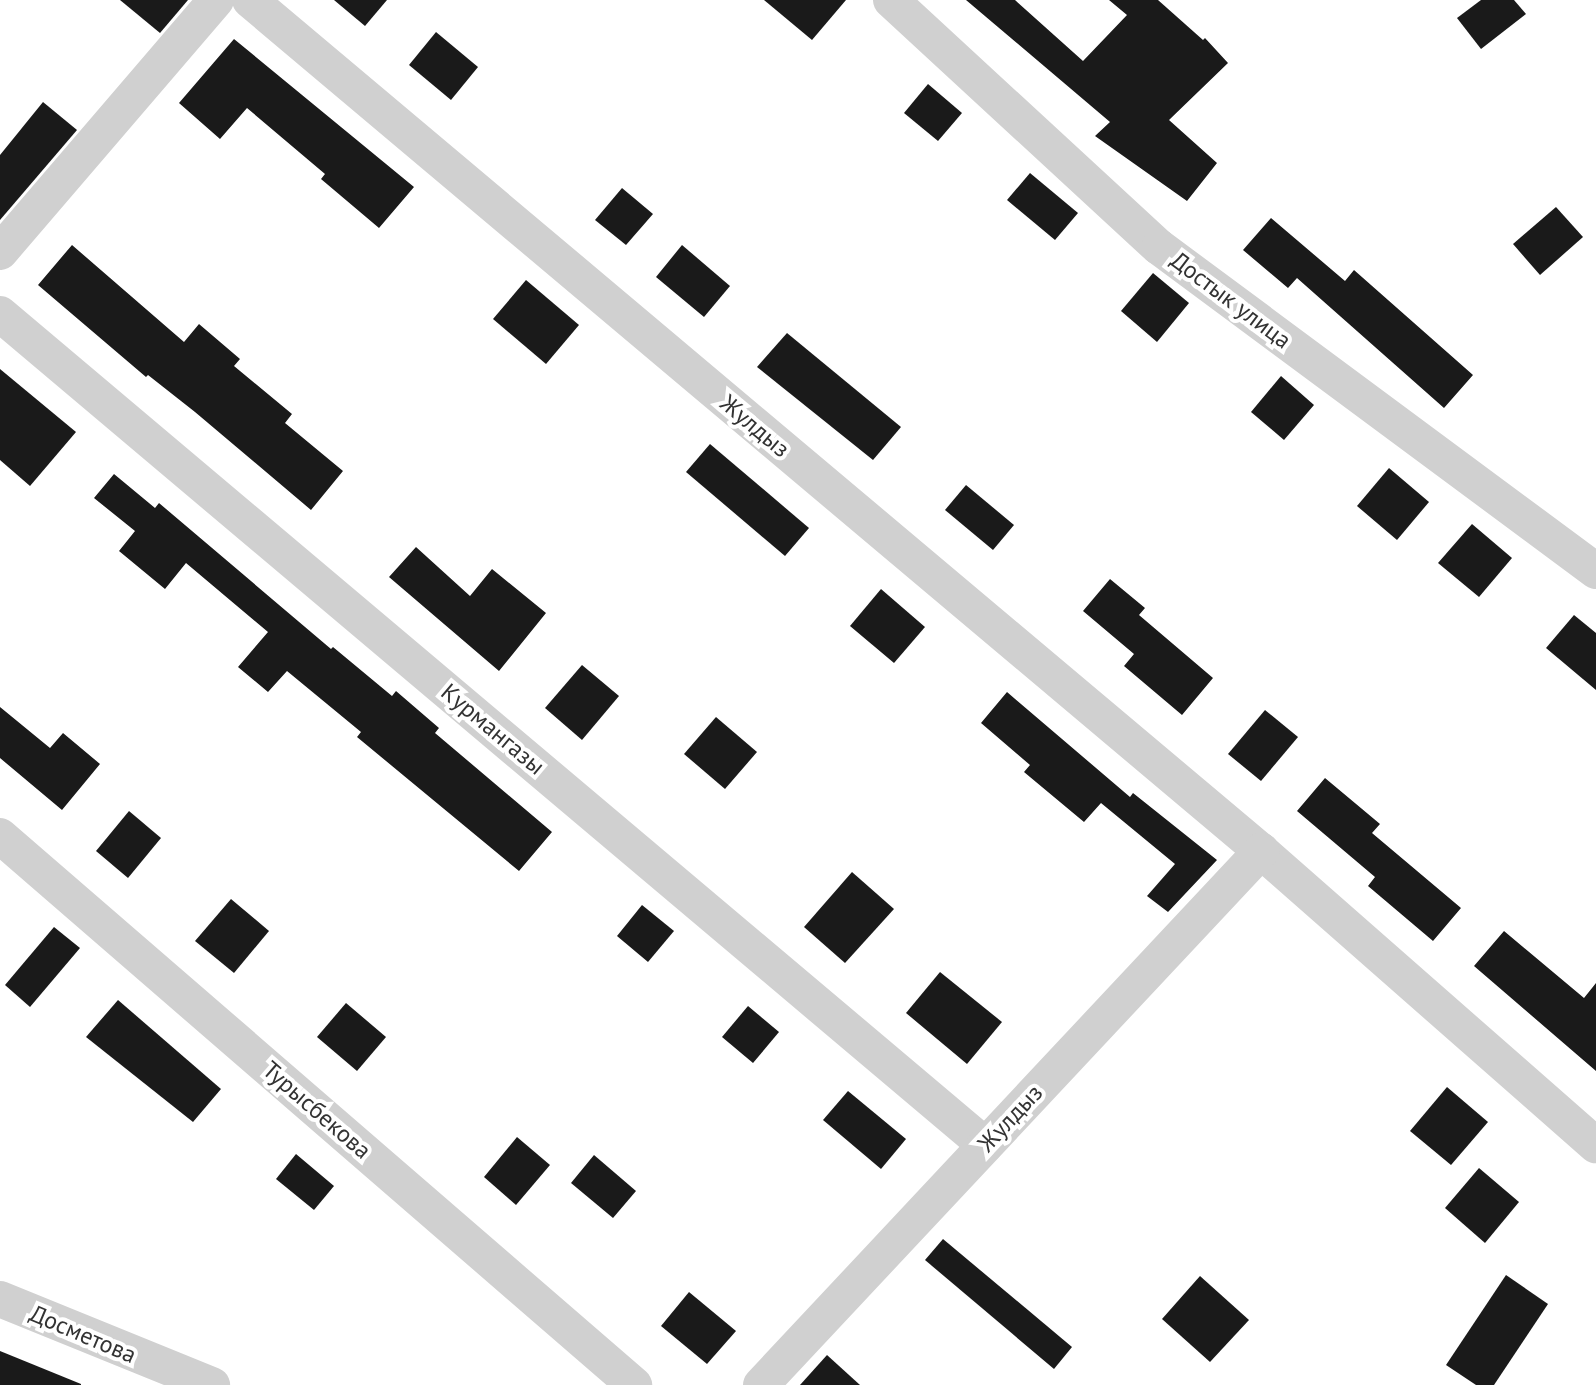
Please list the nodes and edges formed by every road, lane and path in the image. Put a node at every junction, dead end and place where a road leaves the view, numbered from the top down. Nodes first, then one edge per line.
1 (216, 0) edge
2 (250, 0) edge
3 (903, 3) edge
4 (0, 252) edge
5 (0, 314) edge
6 (1596, 571) edge
7 (0, 836) edge
8 (1261, 851) junction
9 (985, 1145) junction
10 (1596, 1145) edge
11 (0, 1299) edge
12 (212, 1385) edge
13 (634, 1385) edge
14 (761, 1385) edge

1 - 4 street
2 - 8 street, Жулдыз
3 - 6 street, Достык улица
5 - 9 street, Курмангазы
7 - 13 street, Турысбекова
8 - 9 street, Жулдыз
8 - 10 street, Жулдыз
9 - 14 street, Жулдыз
11 - 12 street, Досметова

